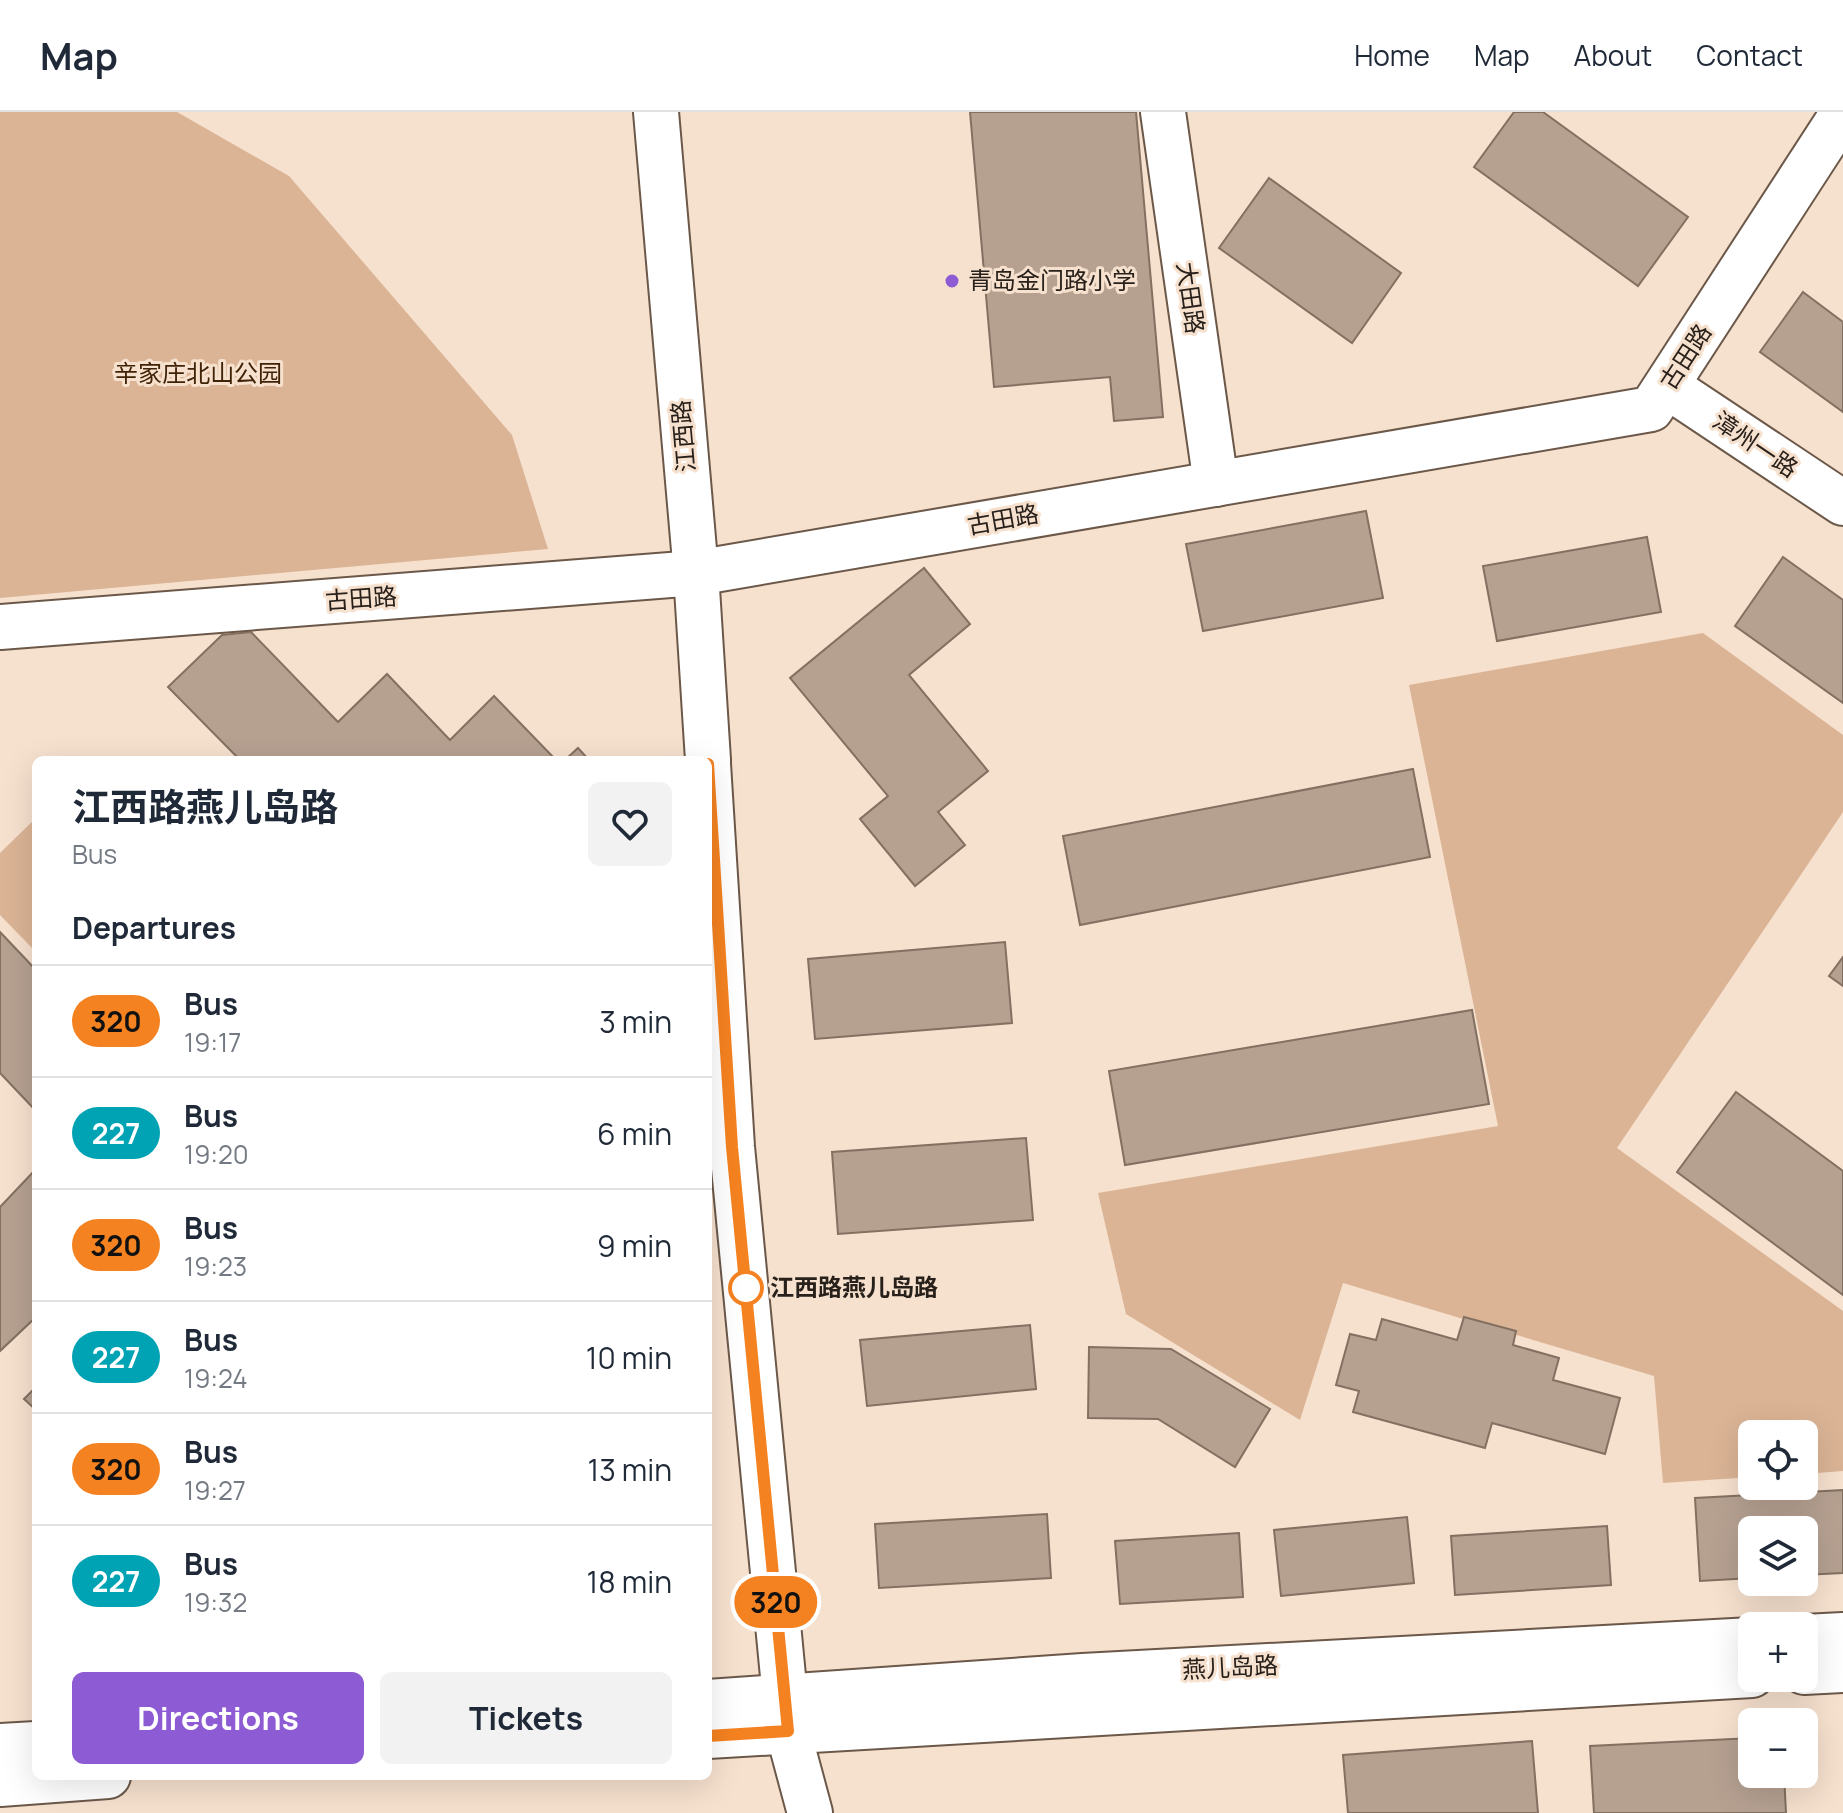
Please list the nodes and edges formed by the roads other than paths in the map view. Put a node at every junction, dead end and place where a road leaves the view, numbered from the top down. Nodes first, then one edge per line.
1 (656, 112) edge
2 (1163, 112) edge
3 (1843, 113) edge
4 (1659, 398) junction
5 (1216, 484) junction
6 (1843, 503) edge
7 (696, 573) junction
8 (0, 627) edge
9 (708, 756) edge
10 (712, 826) edge
11 (1843, 1635) edge
12 (1818, 1636) edge
13 (1738, 1641) edge
14 (1843, 1670) edge
15 (1818, 1671) edge
16 (1738, 1676) edge
17 (712, 1703) edge
18 (787, 1714) junction
19 (712, 1735) edge
20 (32, 1744) edge
21 (0, 1746) edge
22 (54, 1780) edge
23 (0, 1784) edge
24 (810, 1813) edge

1 - 7 main road, 江西路
2 - 5 main road, 大田路
3 - 4 main road, 古田路
4 - 5 main road, 古田路
4 - 6 main road, 漳州一路
5 - 7 main road, 古田路
7 - 8 main road, 古田路
7 - 9 main road, 江西路
10 - 18 main road, 江西路
11 - 12 main road
13 - 18 main road, 燕儿岛路
14 - 15 main road
16 - 18 main road, 燕儿岛路
17 - 18 main road, 燕儿岛路
18 - 19 main road, 燕儿岛路
18 - 24 main road, 江西路
20 - 21 main road
22 - 23 main road

